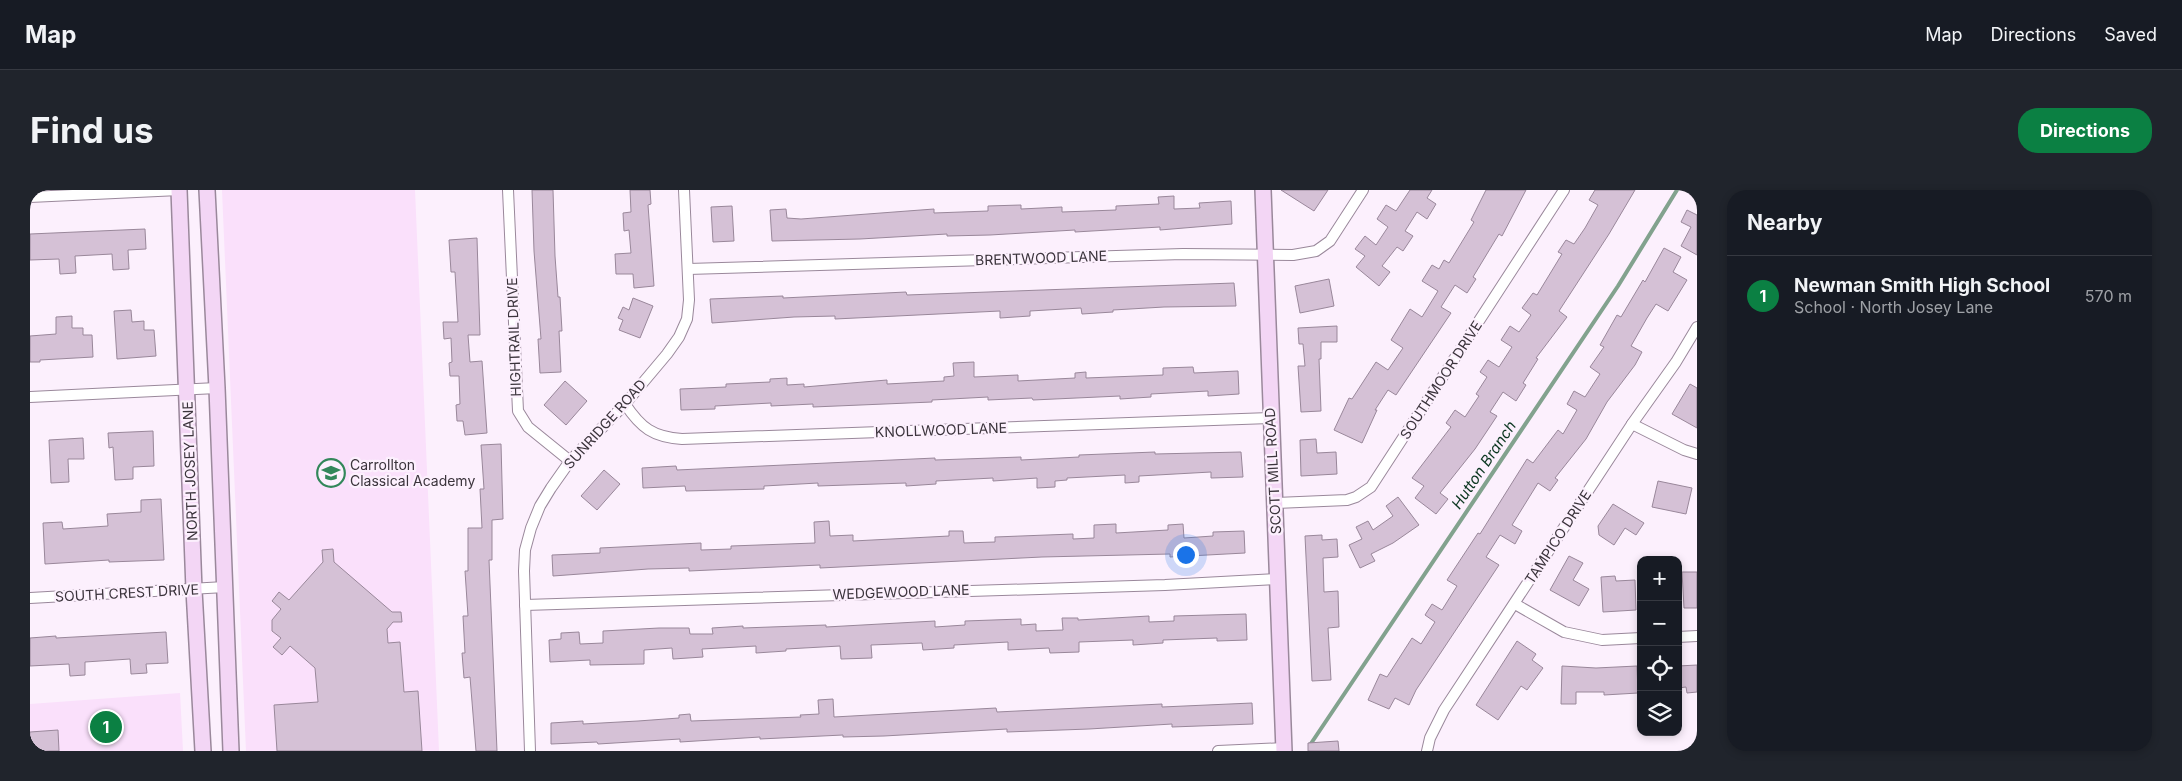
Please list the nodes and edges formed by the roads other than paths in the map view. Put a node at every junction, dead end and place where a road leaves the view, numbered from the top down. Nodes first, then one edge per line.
1 (179, 190) edge
2 (206, 190) edge
3 (508, 190) edge
4 (684, 190) edge
5 (1263, 190) edge
6 (1363, 190) edge
7 (1564, 190) edge
8 (30, 197) edge
9 (1265, 254) junction
10 (688, 269) junction
11 (1697, 327) edge
12 (217, 388) junction
13 (187, 389) junction
14 (30, 397) edge
15 (625, 404) junction
16 (1270, 418) junction
17 (1632, 424) junction
18 (1697, 454) edge
19 (570, 461) junction
20 (1276, 504) junction
21 (1278, 579) junction
22 (225, 587) junction
23 (194, 590) junction
24 (30, 598) edge
25 (1515, 604) junction
26 (525, 605) junction
27 (1697, 636) edge
28 (1682, 637) edge
29 (1637, 638) edge
30 (1284, 749) edge
31 (203, 751) edge
32 (231, 751) edge
33 (530, 751) edge
34 (1218, 751) edge
35 (1427, 751) edge

1 - 8 street
1 - 13 main road, NORTH JOSEY LANE
2 - 12 main road
3 - 19 street, HIGHTRAIL DRIVE
4 - 10 street, SUNRIDGE ROAD
5 - 9 main road, SCOTT MILL ROAD
6 - 9 street, BRENTWOOD LANE
7 - 20 street, SOUTHMOOR DRIVE
9 - 10 street, BRENTWOOD LANE
9 - 16 main road, SCOTT MILL ROAD
10 - 15 street, SUNRIDGE ROAD
11 - 17 street, TAMPICO DRIVE
12 - 13 street
12 - 22 main road
13 - 14 street
13 - 23 main road, NORTH JOSEY LANE
15 - 16 street, KNOLLWOOD LANE
15 - 19 street, SUNRIDGE ROAD
16 - 20 main road, SCOTT MILL ROAD
17 - 18 street
17 - 25 street, TAMPICO DRIVE
19 - 26 street, SUNRIDGE ROAD
20 - 21 main road, SCOTT MILL ROAD
21 - 26 street, WEDGEWOOD LANE
21 - 30 main road, SCOTT MILL ROAD
22 - 23 street, SOUTH CREST DRIVE
22 - 32 main road
23 - 24 street, SOUTH CREST DRIVE
23 - 31 main road, NORTH JOSEY LANE
25 - 29 street
25 - 35 street, TAMPICO DRIVE
26 - 33 street, SUNRIDGE ROAD
27 - 28 street
30 - 34 street

